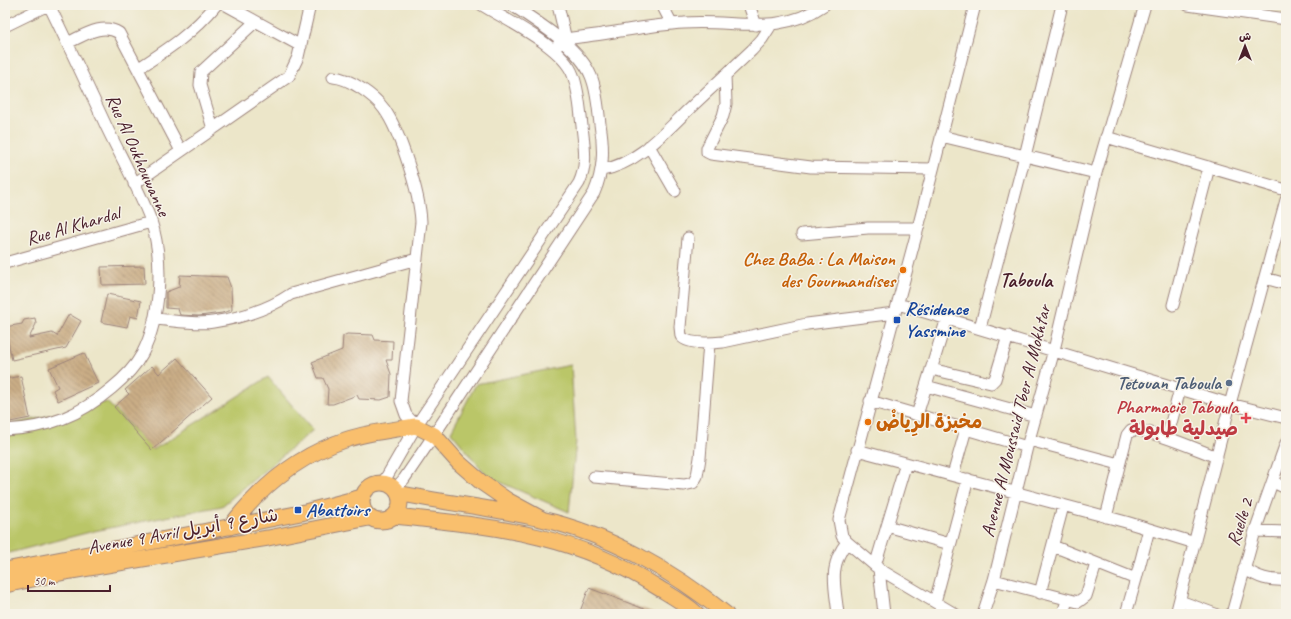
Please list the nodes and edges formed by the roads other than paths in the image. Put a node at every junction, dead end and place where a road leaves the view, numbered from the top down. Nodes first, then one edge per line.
1 (49, 5) edge
2 (216, 5) edge
3 (226, 5) edge
4 (310, 5) edge
5 (482, 5) edge
6 (512, 5) edge
7 (558, 5) edge
8 (662, 5) edge
9 (749, 5) edge
10 (975, 5) edge
11 (1062, 5) edge
12 (1145, 5) edge
13 (1188, 5) edge
14 (818, 7) edge
15 (1286, 20) edge
16 (255, 22) junction
17 (672, 24) junction
18 (756, 25) junction
19 (771, 25) junction
20 (5, 26) edge
21 (564, 40) junction
22 (67, 43) junction
23 (300, 46) junction
24 (553, 49) junction
25 (139, 68) junction
26 (725, 76) junction
27 (332, 77) dead end
28 (213, 128) junction
29 (941, 136) junction
30 (1106, 137) junction
31 (649, 146) junction
32 (181, 151) junction
33 (1026, 156) junction
34 (1209, 167) junction
35 (932, 169) junction
36 (602, 170) junction
37 (1096, 173) junction
38 (134, 184) junction
39 (1286, 190) edge
40 (675, 191) dead end
41 (1286, 200) edge
42 (151, 222) junction
43 (918, 228) junction
44 (802, 234) dead end
45 (688, 238) dead end
46 (417, 259) junction
47 (5, 263) edge
48 (1266, 278) junction
49 (1286, 284) edge
50 (1173, 305) dead end
51 (897, 308) junction
52 (947, 318) junction
53 (154, 319) junction
54 (980, 328) junction
55 (1008, 336) junction
56 (709, 343) junction
57 (1054, 350) junction
58 (931, 369) junction
59 (926, 386) junction
60 (1180, 389) junction
61 (870, 401) junction
62 (1230, 404) junction
63 (917, 415) junction
64 (1036, 416) junction
65 (1286, 418) edge
66 (416, 426) junction
67 (966, 429) junction
68 (5, 430) edge
69 (434, 436) junction
70 (1167, 438) junction
71 (1286, 443) edge
72 (1028, 444) junction
73 (857, 450) junction
74 (1217, 457) junction
75 (906, 463) junction
76 (1119, 464) junction
77 (953, 475) junction
78 (594, 477) dead end
79 (968, 479) junction
80 (1273, 482) junction
81 (392, 488) junction
82 (1286, 488) edge
83 (1016, 492) junction
84 (362, 497) junction
85 (1063, 506) junction
86 (395, 516) junction
87 (1106, 517) junction
88 (369, 518) junction
89 (542, 519) junction
90 (887, 526) junction
91 (230, 527) junction
92 (1149, 529) junction
93 (1255, 531) junction
94 (1286, 532) edge
95 (846, 542) junction
96 (1195, 542) junction
97 (950, 544) junction
98 (1053, 546) junction
99 (1096, 564) junction
100 (877, 567) junction
101 (1244, 568) junction
102 (5, 570) edge
103 (1136, 579) junction
104 (994, 580) junction
105 (1286, 580) edge
106 (5, 585) edge
107 (1040, 593) junction
108 (1067, 600) junction
109 (1180, 601) junction
110 (935, 602) junction
111 (697, 614) edge
112 (726, 614) edge
113 (838, 614) edge
114 (884, 614) edge
115 (955, 614) edge
116 (983, 614) edge
117 (1063, 614) edge
118 (1126, 614) edge
119 (1176, 614) edge
120 (1215, 614) edge
121 (1232, 614) edge

1 - 20 street
1 - 22 street, Rue Al Oukhouwanne
2 - 25 street
3 - 16 street
4 - 23 street
5 - 24 street
6 - 21 street
7 - 21 street
8 - 17 street
9 - 18 street
10 - 29 street
11 - 33 street
12 - 30 street, Avenue Al Moussaid Tber Al Mokhtar
13 - 15 street
14 - 19 street
16 - 23 street
16 - 28 street
17 - 18 street
17 - 21 street
18 - 19 street
19 - 26 street
21 - 24 street
21 - 36 street
22 - 25 street
22 - 38 street, Rue Al Oukhouwanne
23 - 28 street
24 - 66 street
25 - 32 street
26 - 31 street
26 - 35 street
27 - 46 street
28 - 32 street
29 - 33 street
29 - 35 street
30 - 34 street
30 - 37 street, Avenue Al Moussaid Tber Al Mokhtar
31 - 36 street
31 - 40 street
32 - 38 street
33 - 37 street
33 - 54 street
34 - 39 street
34 - 50 street
35 - 43 street
36 - 69 street
37 - 57 street, Avenue Al Moussaid Tber Al Mokhtar
38 - 42 street, Rue Al Oukhouwanne
41 - 48 street
42 - 47 street, Rue Al Khardal
42 - 53 street, Rue Al Oukhouwanne
43 - 44 street
43 - 51 street
45 - 56 street
46 - 53 street
46 - 66 street
48 - 49 street
48 - 62 street
51 - 52 street
51 - 56 street
51 - 61 street
52 - 54 street
52 - 58 street
53 - 68 street, Rue Al Oukhouwanne
54 - 55 street
55 - 57 street
55 - 58 street
56 - 78 street
57 - 60 street
57 - 64 street, Avenue Al Moussaid Tber Al Mokhtar
58 - 59 street
59 - 63 street
59 - 64 street
60 - 62 street
60 - 70 street
61 - 63 street
61 - 73 street
62 - 65 street
62 - 74 street
63 - 67 street
64 - 72 street, Avenue Al Moussaid Tber Al Mokhtar
66 - 69 highway
66 - 81 street
66 - 91 highway
67 - 72 street
67 - 77 street
69 - 81 street
69 - 89 highway
70 - 74 street
70 - 76 street
71 - 80 street, Ruelle 2
72 - 76 street
72 - 83 street, Avenue Al Moussaid Tber Al Mokhtar
73 - 75 street
73 - 95 street
74 - 96 street
75 - 77 street
75 - 90 street
76 - 87 street
77 - 79 street
79 - 83 street
79 - 97 street
80 - 82 street
80 - 93 street, Ruelle 2
81 - 84 highway, Avenue 9 Avril شارع 9 أبريل
81 - 86 highway
81 - 89 highway
83 - 85 street
83 - 104 street, Avenue Al Moussaid Tber Al Mokhtar
84 - 88 highway
84 - 91 highway, Avenue 9 Avril شارع 9 أبريل
85 - 87 street
85 - 98 street
86 - 88 highway, Avenue 9 Avril شارع 9 أبريل
86 - 111 highway, Avenue 9 Avril شارع 9 أبريل
87 - 92 street
88 - 106 highway, Avenue 9 Avril شارع 9 أبريل
89 - 112 highway
90 - 97 street
90 - 100 street
91 - 102 highway, Avenue 9 Avril شارع 9 أبريل
92 - 96 street
92 - 103 street
93 - 94 street
93 - 101 street, Ruelle 2
95 - 100 street
95 - 113 street
96 - 109 street
97 - 110 street
98 - 99 street
98 - 107 street
99 - 103 street
99 - 108 street
100 - 110 street
100 - 114 street
101 - 105 street
101 - 121 street, Ruelle 2
103 - 118 street
104 - 107 street
104 - 116 street, Avenue Al Moussaid Tber Al Mokhtar
107 - 108 street
108 - 117 street
109 - 119 street
109 - 120 street
110 - 115 street

